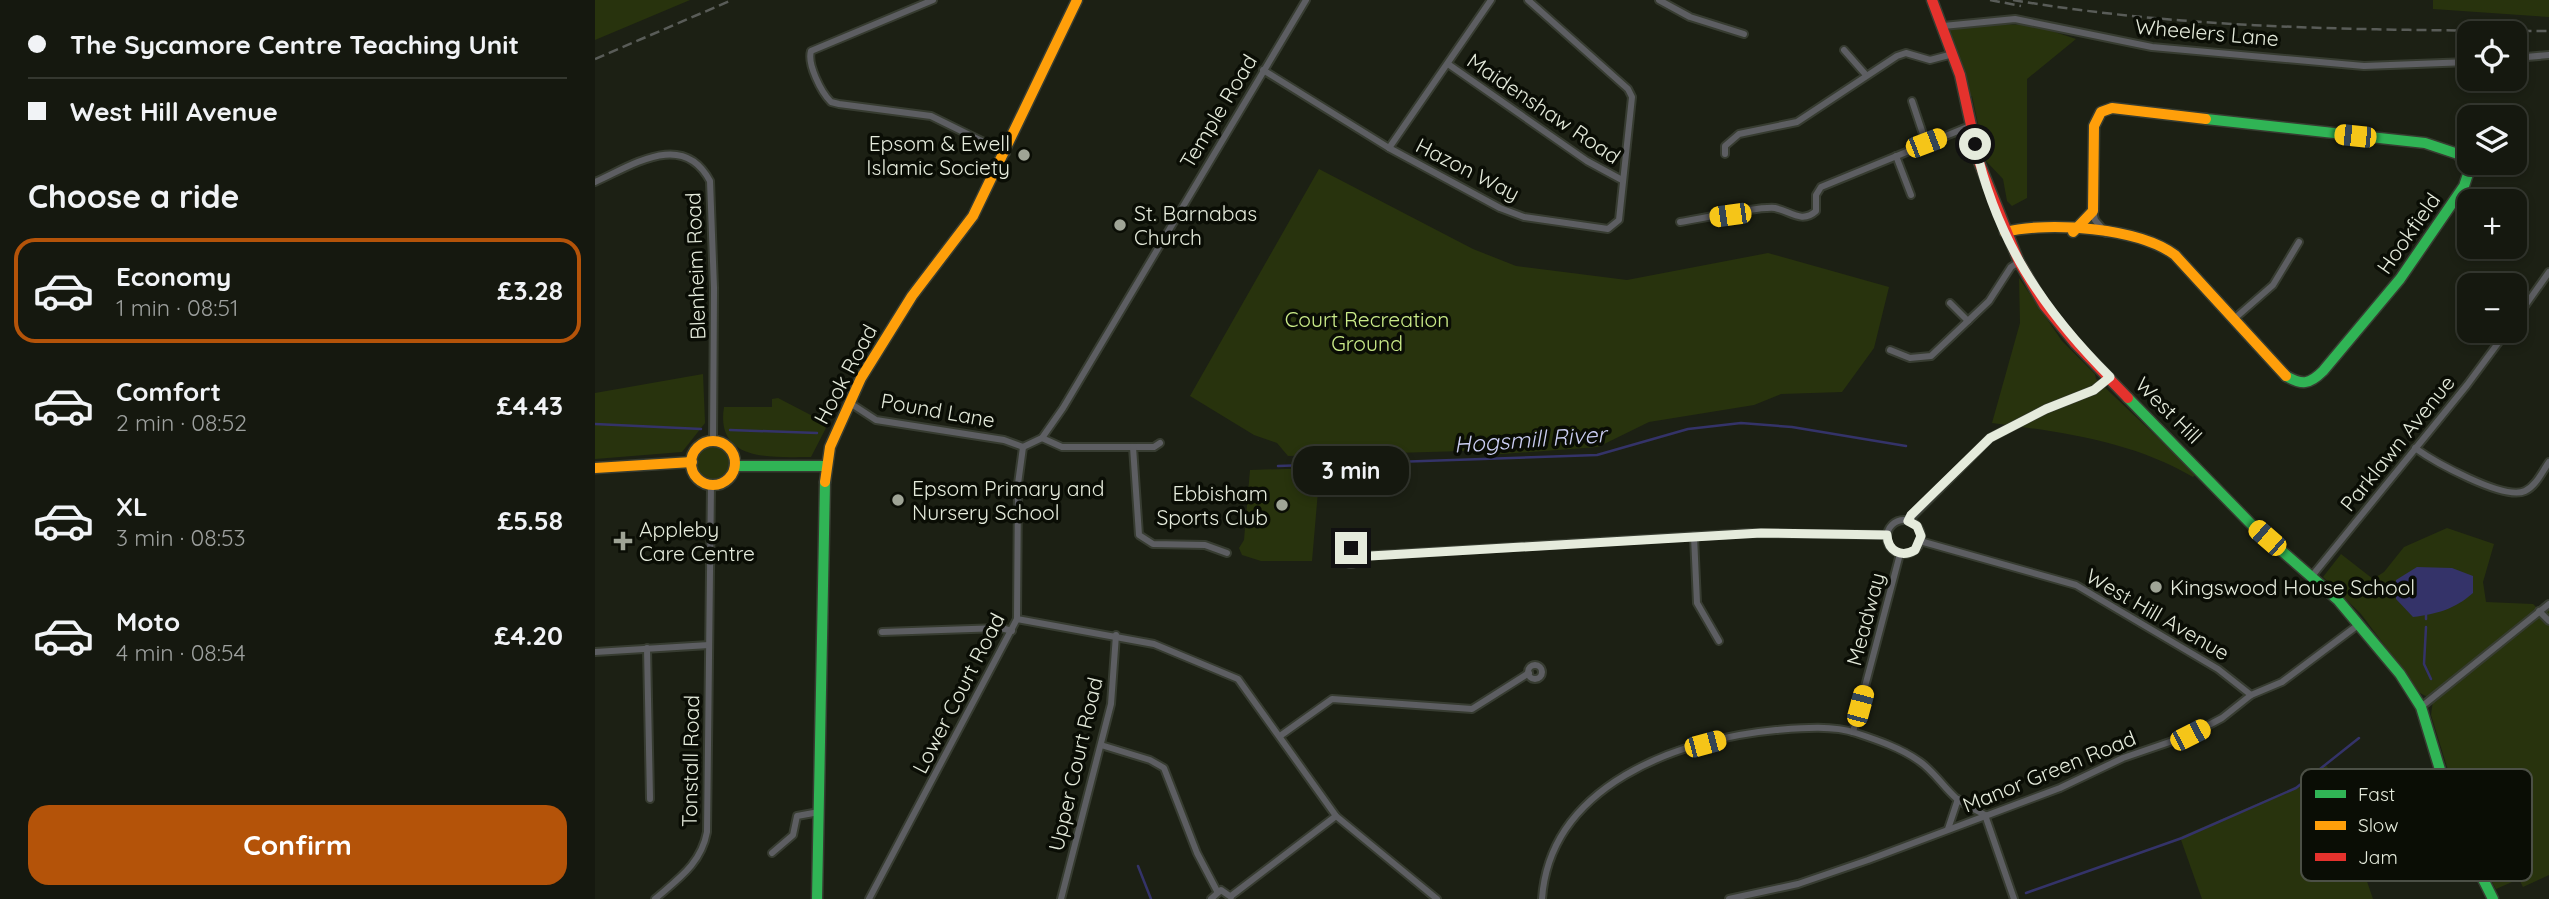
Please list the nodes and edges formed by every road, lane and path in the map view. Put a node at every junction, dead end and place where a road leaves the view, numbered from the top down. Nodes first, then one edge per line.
1 (933, 0) edge
2 (1077, 0) edge
3 (1306, 0) edge
4 (1491, 0) edge
5 (1528, 0) edge
6 (1659, 0) edge
7 (1932, 0) edge
8 (1943, 26) junction
9 (1744, 34) dead end
10 (1844, 50) dead end
11 (1953, 54) junction
12 (2549, 55) edge
13 (2527, 57) edge
14 (2457, 62) edge
15 (1448, 64) junction
16 (1263, 70) junction
17 (1866, 75) junction
18 (1912, 101) dead end
19 (1971, 126) junction
20 (1926, 143) junction
21 (1389, 148) junction
22 (1006, 153) junction
23 (1725, 154) dead end
24 (1896, 156) junction
25 (1622, 180) junction
26 (595, 182) edge
27 (1911, 195) dead end
28 (2093, 211) junction
29 (1680, 222) dead end
30 (2005, 232) junction
31 (2073, 232) junction
32 (2106, 234) junction
33 (2299, 243) dead end
34 (2019, 262) junction
35 (2549, 272) edge
36 (1950, 303) dead end
37 (2527, 303) edge
38 (2234, 319) junction
39 (1968, 321) junction
40 (2498, 343) edge
41 (1890, 351) dead end
42 (2110, 377) junction
43 (850, 403) junction
44 (1042, 438) junction
45 (713, 441) junction
46 (1160, 443) dead end
47 (1023, 447) junction
48 (1133, 447) junction
49 (2415, 448) junction
50 (692, 462) junction
51 (2549, 462) edge
52 (735, 466) junction
53 (825, 466) junction
54 (595, 468) edge
55 (711, 485) junction
56 (1908, 521) junction
57 (1887, 535) junction
58 (1694, 536) junction
59 (1920, 541) junction
60 (1227, 553) dead end
61 (1900, 554) junction
62 (1360, 556) dead end
63 (2312, 576) junction
64 (2549, 604) edge
65 (2539, 611) junction
66 (1017, 619) junction
67 (2549, 621) edge
68 (2358, 625) junction
69 (1012, 631) junction
70 (882, 632) dead end
71 (1117, 635) junction
72 (1719, 641) dead end
73 (709, 645) junction
74 (647, 648) junction
75 (595, 652) edge
76 (1529, 673) dead end
77 (2251, 695) junction
78 (2421, 707) junction
79 (1853, 732) junction
80 (1280, 736) junction
81 (1101, 745) junction
82 (2440, 769) edge
83 (650, 799) dead end
84 (1958, 799) junction
85 (819, 812) junction
86 (1985, 815) junction
87 (1336, 816) junction
88 (1948, 830) junction
89 (772, 853) dead end
90 (2484, 881) edge
91 (1217, 891) junction
92 (1231, 897) edge
93 (655, 899) edge
94 (817, 899) edge
95 (869, 899) edge
96 (1061, 899) edge
97 (1211, 899) edge
98 (1437, 899) edge
99 (1542, 899) edge
100 (1729, 899) edge
101 (2014, 899) edge
102 (2493, 899) edge

1 - 22 street
2 - 22 main road, Hook Road
3 - 16 street, Temple Road
4 - 15 street
5 - 25 street, Hazon Way
6 - 9 street
7 - 8 main road, West Hill
8 - 11 main road, West Hill
8 - 14 street, Wheelers Lane
10 - 17 street
11 - 17 street
11 - 19 main road, West Hill
12 - 13 street
15 - 21 street
15 - 25 street, Maidenshaw Road
16 - 21 street, Hazon Way
16 - 44 street, Temple Road
17 - 23 street
18 - 20 street
19 - 20 street
19 - 30 main road, West Hill
20 - 24 street
21 - 25 street, Hazon Way
22 - 43 main road, Hook Road
24 - 27 street
24 - 29 street
26 - 45 street, Blenheim Road
28 - 31 main road
28 - 32 street
28 - 38 main road, Hookfield
30 - 31 main road, Hookfield
30 - 34 main road, West Hill
31 - 32 main road, Hookfield
32 - 38 main road, Hookfield
33 - 38 street
34 - 39 street
34 - 42 main road, West Hill
35 - 37 street
36 - 39 street
39 - 41 street
40 - 49 street, Parklawn Avenue
42 - 56 street
42 - 63 main road, West Hill
43 - 47 street, Pound Lane
43 - 53 main road, Hook Road
44 - 47 street
44 - 48 street
45 - 50 main road
45 - 52 main road
46 - 48 street
47 - 66 street, Lower Court Road
48 - 60 street
49 - 51 street
49 - 63 street, Parklawn Avenue
50 - 54 main road
50 - 55 main road
52 - 53 main road
52 - 55 main road
53 - 85 main road, Hook Road
55 - 73 street, Tonstall Road
56 - 57 street
56 - 59 street
57 - 58 street
57 - 61 street
58 - 62 street
58 - 72 street
59 - 61 street
59 - 77 street, West Hill Avenue
61 - 79 street, Meadway
63 - 68 main road, West Hill
64 - 65 street
65 - 67 street
65 - 78 street
66 - 69 street, Lower Court Road
66 - 71 street
68 - 77 street, Manor Green Road
68 - 78 main road, West Hill
69 - 70 street
69 - 95 street, Lower Court Road
71 - 80 street
71 - 81 street, Upper Court Road
73 - 74 street
73 - 93 street, Tonstall Road
74 - 75 street
74 - 83 street
76 - 80 street
77 - 86 street, Manor Green Road
78 - 82 main road, West Hill
79 - 84 street
79 - 99 street
80 - 87 street
81 - 91 street
81 - 96 street, Upper Court Road
84 - 86 street
84 - 88 street
85 - 89 street
85 - 94 main road, Hook Road
86 - 88 street, Manor Green Road
86 - 101 street
87 - 92 street
87 - 98 street
88 - 100 street, Manor Green Road
90 - 102 main road, West Hill
91 - 92 street
91 - 97 street

